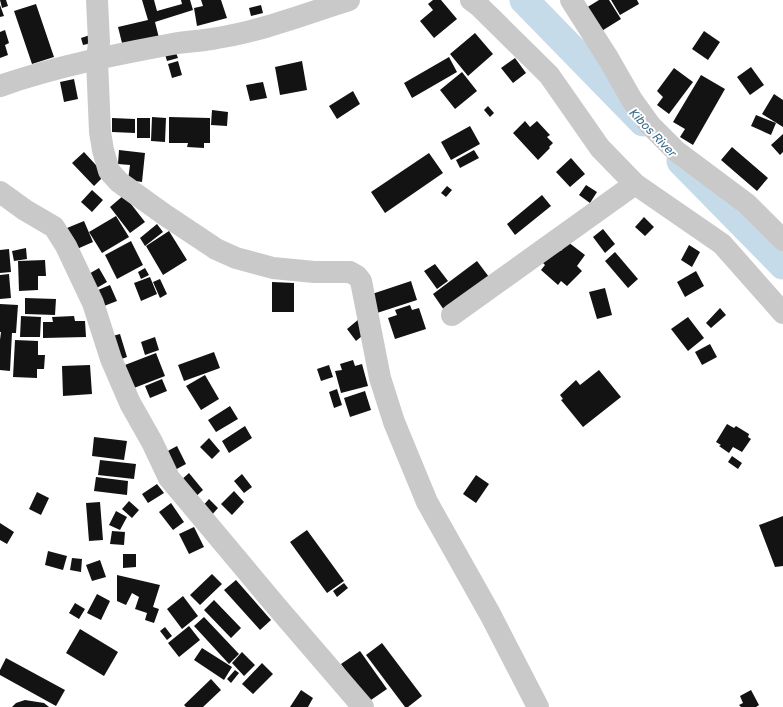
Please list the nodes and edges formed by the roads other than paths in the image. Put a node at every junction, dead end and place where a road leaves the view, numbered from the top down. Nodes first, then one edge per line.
1 (97, 0) edge
2 (348, 0) edge
3 (471, 0) edge
4 (571, 0) edge
5 (97, 60) junction
6 (0, 86) edge
7 (635, 184) junction
8 (0, 192) edge
9 (783, 240) edge
10 (783, 313) edge
11 (452, 315) dead end
12 (363, 707) edge
13 (538, 707) edge

1 - 5 street
2 - 5 street
3 - 7 street
4 - 9 street
5 - 6 street
5 - 13 street
7 - 10 street
7 - 11 street
8 - 12 street

